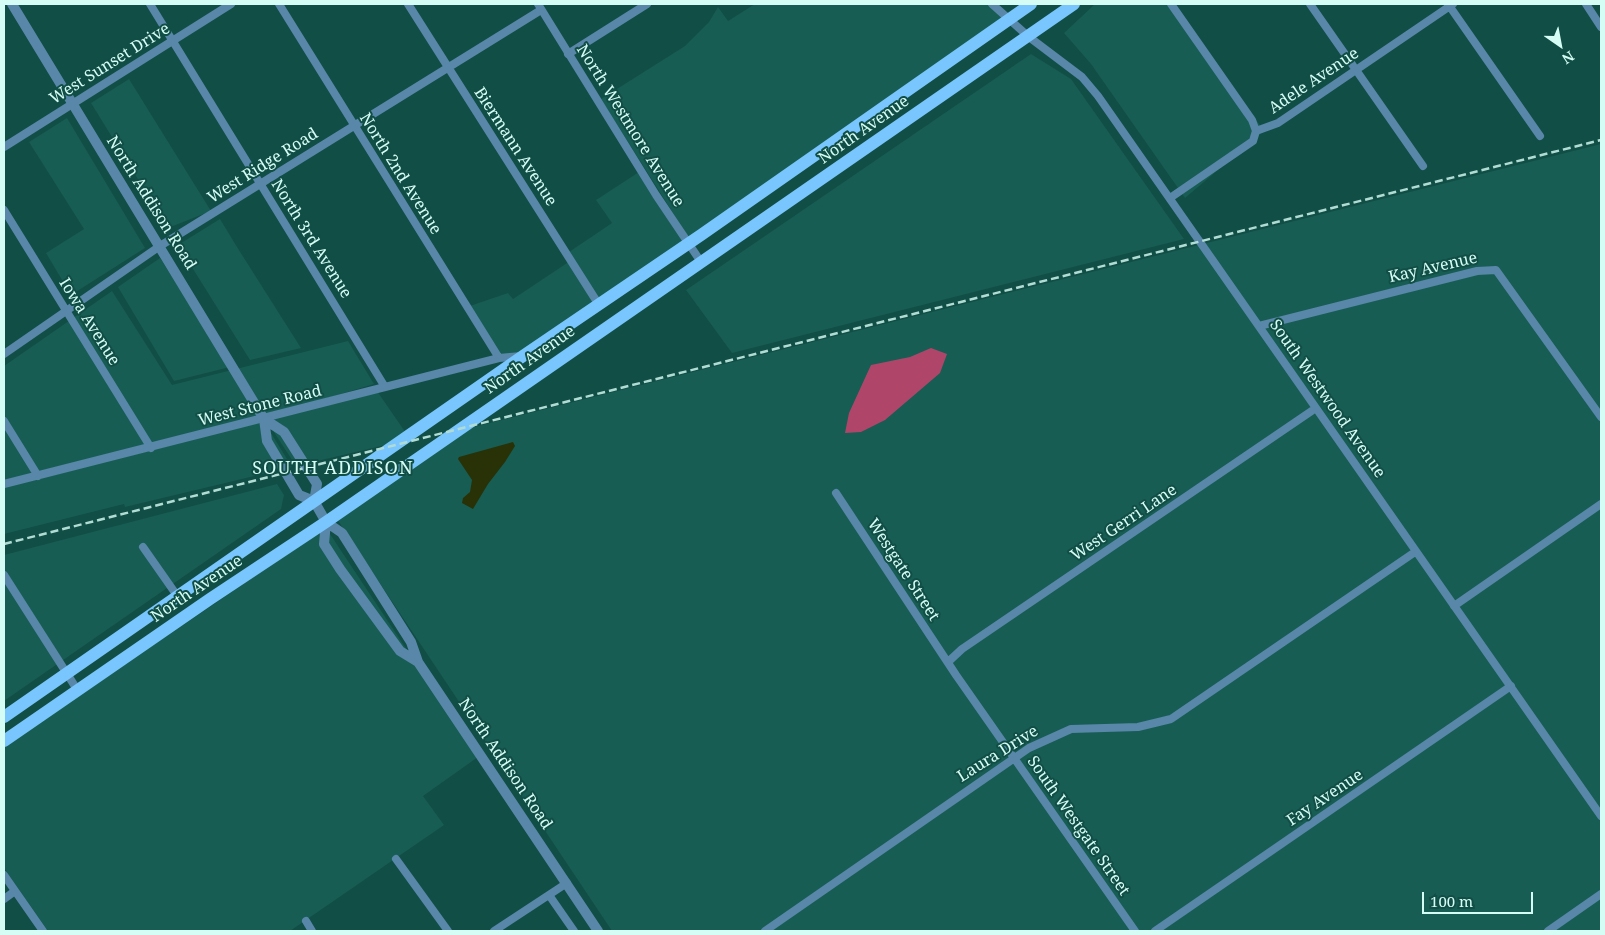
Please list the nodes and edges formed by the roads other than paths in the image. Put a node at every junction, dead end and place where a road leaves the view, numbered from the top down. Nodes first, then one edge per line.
1 (12, 4) edge
2 (150, 4) edge
3 (231, 4) edge
4 (279, 4) edge
5 (408, 4) edge
6 (647, 4) edge
7 (992, 4) edge
8 (1031, 4) edge
9 (1074, 4) edge
10 (1172, 4) edge
11 (1310, 4) edge
12 (1450, 4) edge
13 (1586, 4) edge
14 (540, 7) edge
15 (1008, 19) junction
16 (1601, 27) edge
17 (1029, 37) junction
18 (172, 41) junction
19 (568, 54) junction
20 (448, 68) junction
21 (1357, 69) junction
22 (72, 104) junction
23 (354, 125) junction
24 (1256, 131) junction
25 (1540, 136) dead end
26 (4, 147) edge
27 (1423, 166) dead end
28 (260, 183) junction
29 (1170, 198) junction
30 (4, 210) edge
31 (688, 243) junction
32 (160, 246) junction
33 (700, 262) junction
34 (599, 305) junction
35 (66, 311) junction
36 (1259, 326) junction
37 (4, 354) edge
38 (523, 356) junction
39 (499, 358) junction
40 (385, 387) junction
41 (1316, 408) junction
42 (1601, 417) edge
43 (264, 419) junction
44 (4, 421) edge
45 (151, 448) junction
46 (38, 476) junction
47 (4, 484) edge
48 (836, 492) dead end
49 (314, 501) junction
50 (1601, 504) edge
51 (326, 522) junction
52 (143, 547) dead end
53 (1415, 552) junction
54 (4, 575) edge
55 (178, 597) junction
56 (1454, 606) junction
57 (418, 662) junction
58 (948, 662) junction
59 (65, 673) junction
60 (1511, 686) junction
61 (78, 691) junction
62 (4, 716) edge
63 (4, 741) edge
64 (1013, 758) junction
65 (1601, 816) edge
66 (396, 859) dead end
67 (4, 874) edge
68 (567, 883) junction
69 (15, 891) junction
70 (1601, 894) edge
71 (549, 895) junction
72 (4, 899) edge
73 (306, 921) dead end
74 (43, 931) edge
75 (312, 931) edge
76 (448, 931) edge
77 (494, 931) edge
78 (574, 931) edge
79 (598, 931) edge
80 (765, 931) edge
81 (1135, 931) edge
82 (1155, 931) edge
83 (1548, 931) edge

1 - 22 street, North Addison Road
2 - 18 street, North 3rd Avenue
3 - 18 street, West Sunset Drive
4 - 23 street, North 2nd Avenue
5 - 20 street, Biermann Avenue
6 - 19 street
7 - 15 street, South Westwood Avenue
8 - 15 main road, North Avenue
9 - 17 main road, North Avenue
10 - 24 street
11 - 21 street
12 - 21 street, Adele Avenue
12 - 25 street
13 - 16 street
14 - 19 street, North Westmore Avenue
14 - 20 street, West Ridge Road
15 - 17 street, South Westwood Avenue
15 - 31 main road, North Avenue
17 - 29 street, South Westwood Avenue
17 - 33 main road, North Avenue
18 - 22 street, West Sunset Drive
18 - 28 street, North 3rd Avenue
19 - 31 street, North Westmore Avenue
20 - 23 street, West Ridge Road
20 - 34 street, Biermann Avenue
21 - 24 street, Adele Avenue
21 - 27 street
22 - 26 street, West Sunset Drive
22 - 32 street, North Addison Road
23 - 28 street, West Ridge Road
23 - 39 street, North 2nd Avenue
24 - 29 street, Adele Avenue
28 - 32 street, West Ridge Road
28 - 40 street, North 3rd Avenue
29 - 36 street, South Westwood Avenue
30 - 35 street, Iowa Avenue
31 - 33 street, North Westmore Avenue
31 - 34 main road, North Avenue
32 - 35 street, West Ridge Road
32 - 43 street, North Addison Road
33 - 51 main road, North Avenue
34 - 38 main road, North Avenue
35 - 37 street, West Ridge Road
35 - 45 street, Iowa Avenue
36 - 41 street, South Westwood Avenue
36 - 42 street, Kay Avenue
38 - 39 street, West Stone Road
38 - 49 main road, North Avenue
39 - 40 street, West Stone Road
40 - 43 street, West Stone Road
41 - 53 street, South Westwood Avenue
41 - 58 street, West Gerri Lane
43 - 45 street, West Stone Road
43 - 49 street, North Addison Road
43 - 49 street, North Addison Road
44 - 46 street
45 - 46 street, West Stone Road
46 - 47 street, West Stone Road
48 - 58 street, Westgate Street
49 - 51 street, North Addison Road
49 - 55 main road, North Avenue
50 - 56 street
51 - 57 street, North Addison Road
51 - 57 street, North Addison Road
51 - 61 main road, North Avenue
52 - 55 street
53 - 56 street, South Westwood Avenue
53 - 64 street, Laura Drive
54 - 59 street
55 - 59 main road, North Avenue
56 - 60 street, South Westwood Avenue
57 - 68 street, North Addison Road
58 - 64 street, South Westgate Street
59 - 61 street
59 - 62 main road, North Avenue
60 - 65 street, South Westwood Avenue
60 - 82 street, Fay Avenue
61 - 63 main road, North Avenue
64 - 80 street, Laura Drive
64 - 81 street, South Westgate Street
66 - 76 street
67 - 69 street
68 - 71 street
68 - 79 street, North Addison Road
69 - 72 street
69 - 74 street
70 - 83 street
71 - 77 street
71 - 78 street
73 - 75 street

